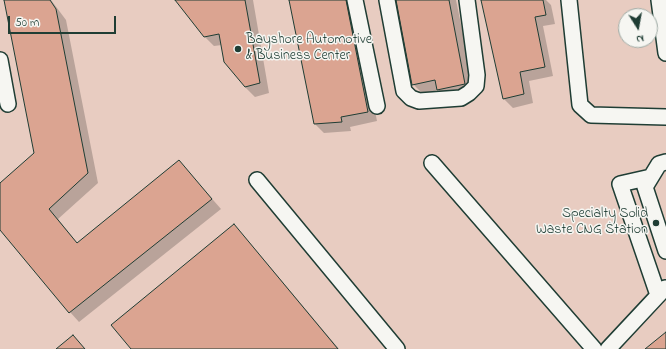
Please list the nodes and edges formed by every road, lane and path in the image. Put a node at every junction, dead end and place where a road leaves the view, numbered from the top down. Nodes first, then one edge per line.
1 (356, 0) edge
2 (387, 0) edge
3 (467, 0) edge
4 (568, 0) edge
5 (659, 0) edge
6 (666, 53) edge
7 (0, 60) edge
8 (8, 104) dead end
9 (377, 106) dead end
10 (666, 117) edge
11 (666, 162) edge
12 (432, 163) dead end
13 (651, 177) junction
14 (257, 180) dead end
15 (666, 251) edge
16 (662, 291) edge
17 (397, 349) edge
18 (594, 349) edge
19 (608, 349) edge

1 - 9 street
2 - 3 street
4 - 10 street
5 - 6 street
7 - 8 street
11 - 13 street
12 - 18 street
13 - 15 street
13 - 16 street
14 - 17 street
16 - 19 street

